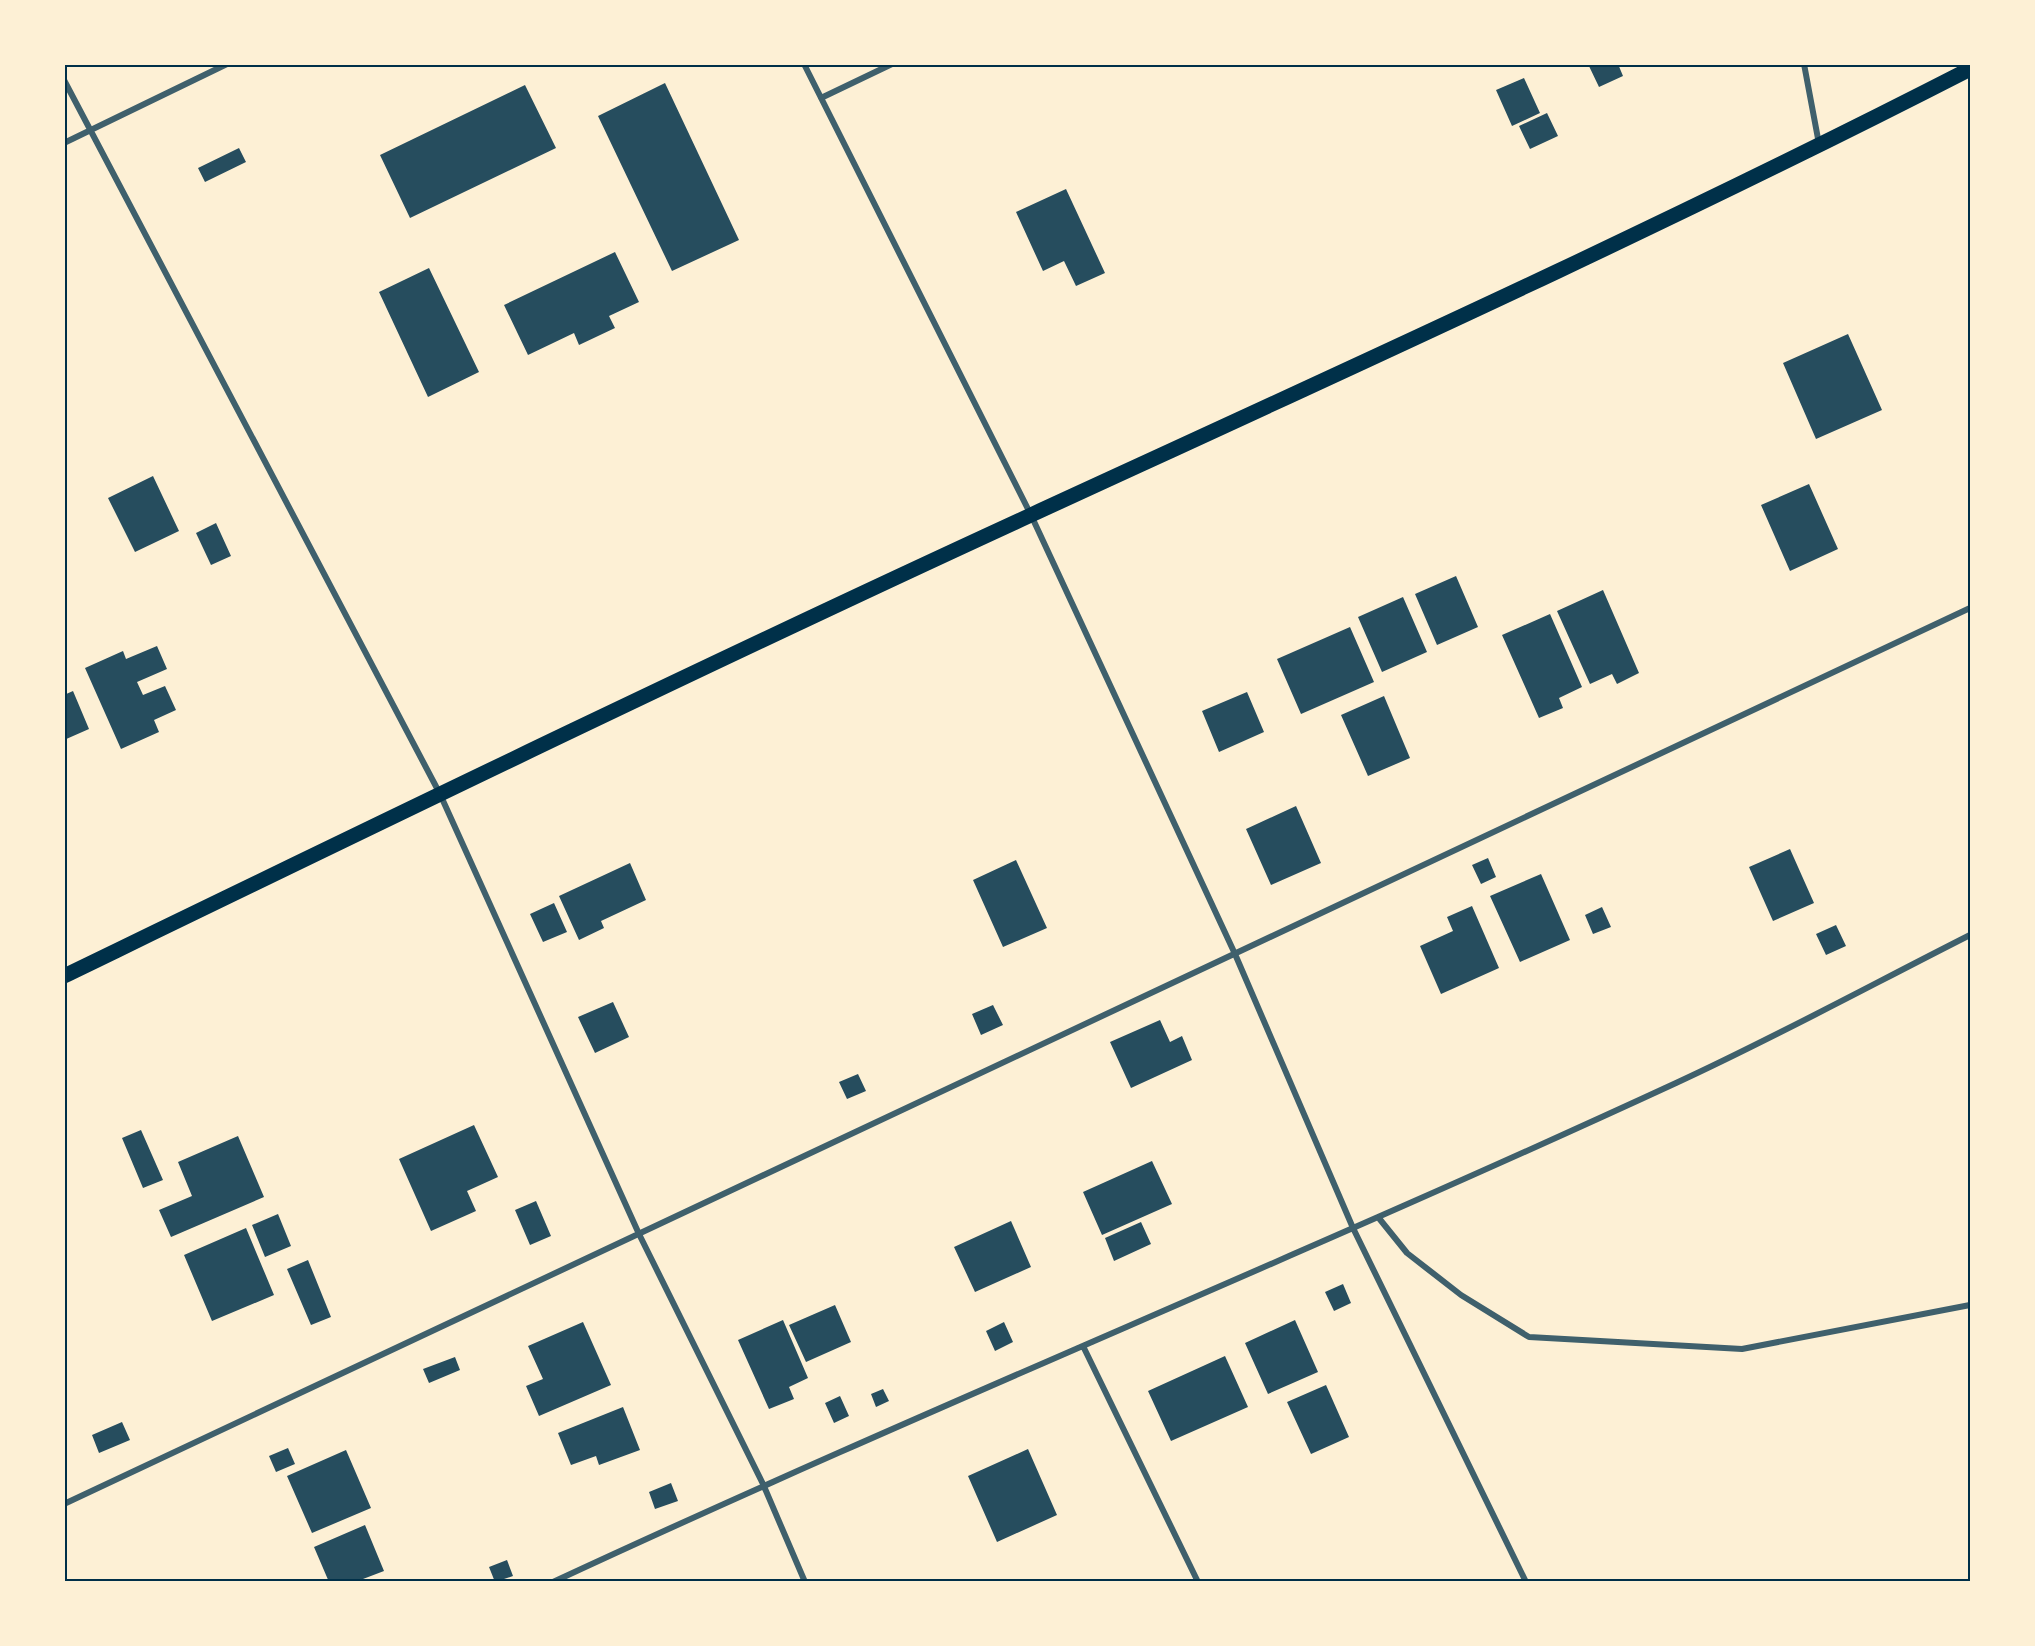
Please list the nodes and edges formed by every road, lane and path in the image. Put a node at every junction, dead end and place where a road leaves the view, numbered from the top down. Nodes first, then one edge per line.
1 (227, 64) edge
2 (804, 64) edge
3 (892, 64) edge
4 (1804, 64) edge
5 (1971, 69) edge
6 (64, 80) edge
7 (821, 98) junction
8 (91, 132) junction
9 (64, 143) edge
10 (1819, 147) junction
11 (1031, 515) junction
12 (1971, 609) edge
13 (440, 794) junction
14 (1971, 935) edge
15 (1235, 954) junction
16 (64, 976) edge
17 (1378, 1217) junction
18 (1353, 1228) junction
19 (639, 1234) junction
20 (1971, 1305) edge
21 (1083, 1346) junction
22 (763, 1484) junction
23 (64, 1504) edge
24 (553, 1581) edge
25 (805, 1581) edge
26 (1198, 1581) edge
27 (1526, 1581) edge

1 - 8 street
2 - 7 street
3 - 7 street
4 - 10 street
5 - 10 main road
6 - 8 street
7 - 11 street
8 - 9 street
8 - 13 street
10 - 11 main road
11 - 13 main road
11 - 15 street
12 - 15 street
13 - 16 main road
13 - 19 street
14 - 17 street
15 - 18 street
15 - 19 street
17 - 18 street
17 - 20 street
18 - 21 street
18 - 27 street
19 - 22 street
19 - 23 street
21 - 22 street
21 - 26 street
22 - 24 street
22 - 25 street

